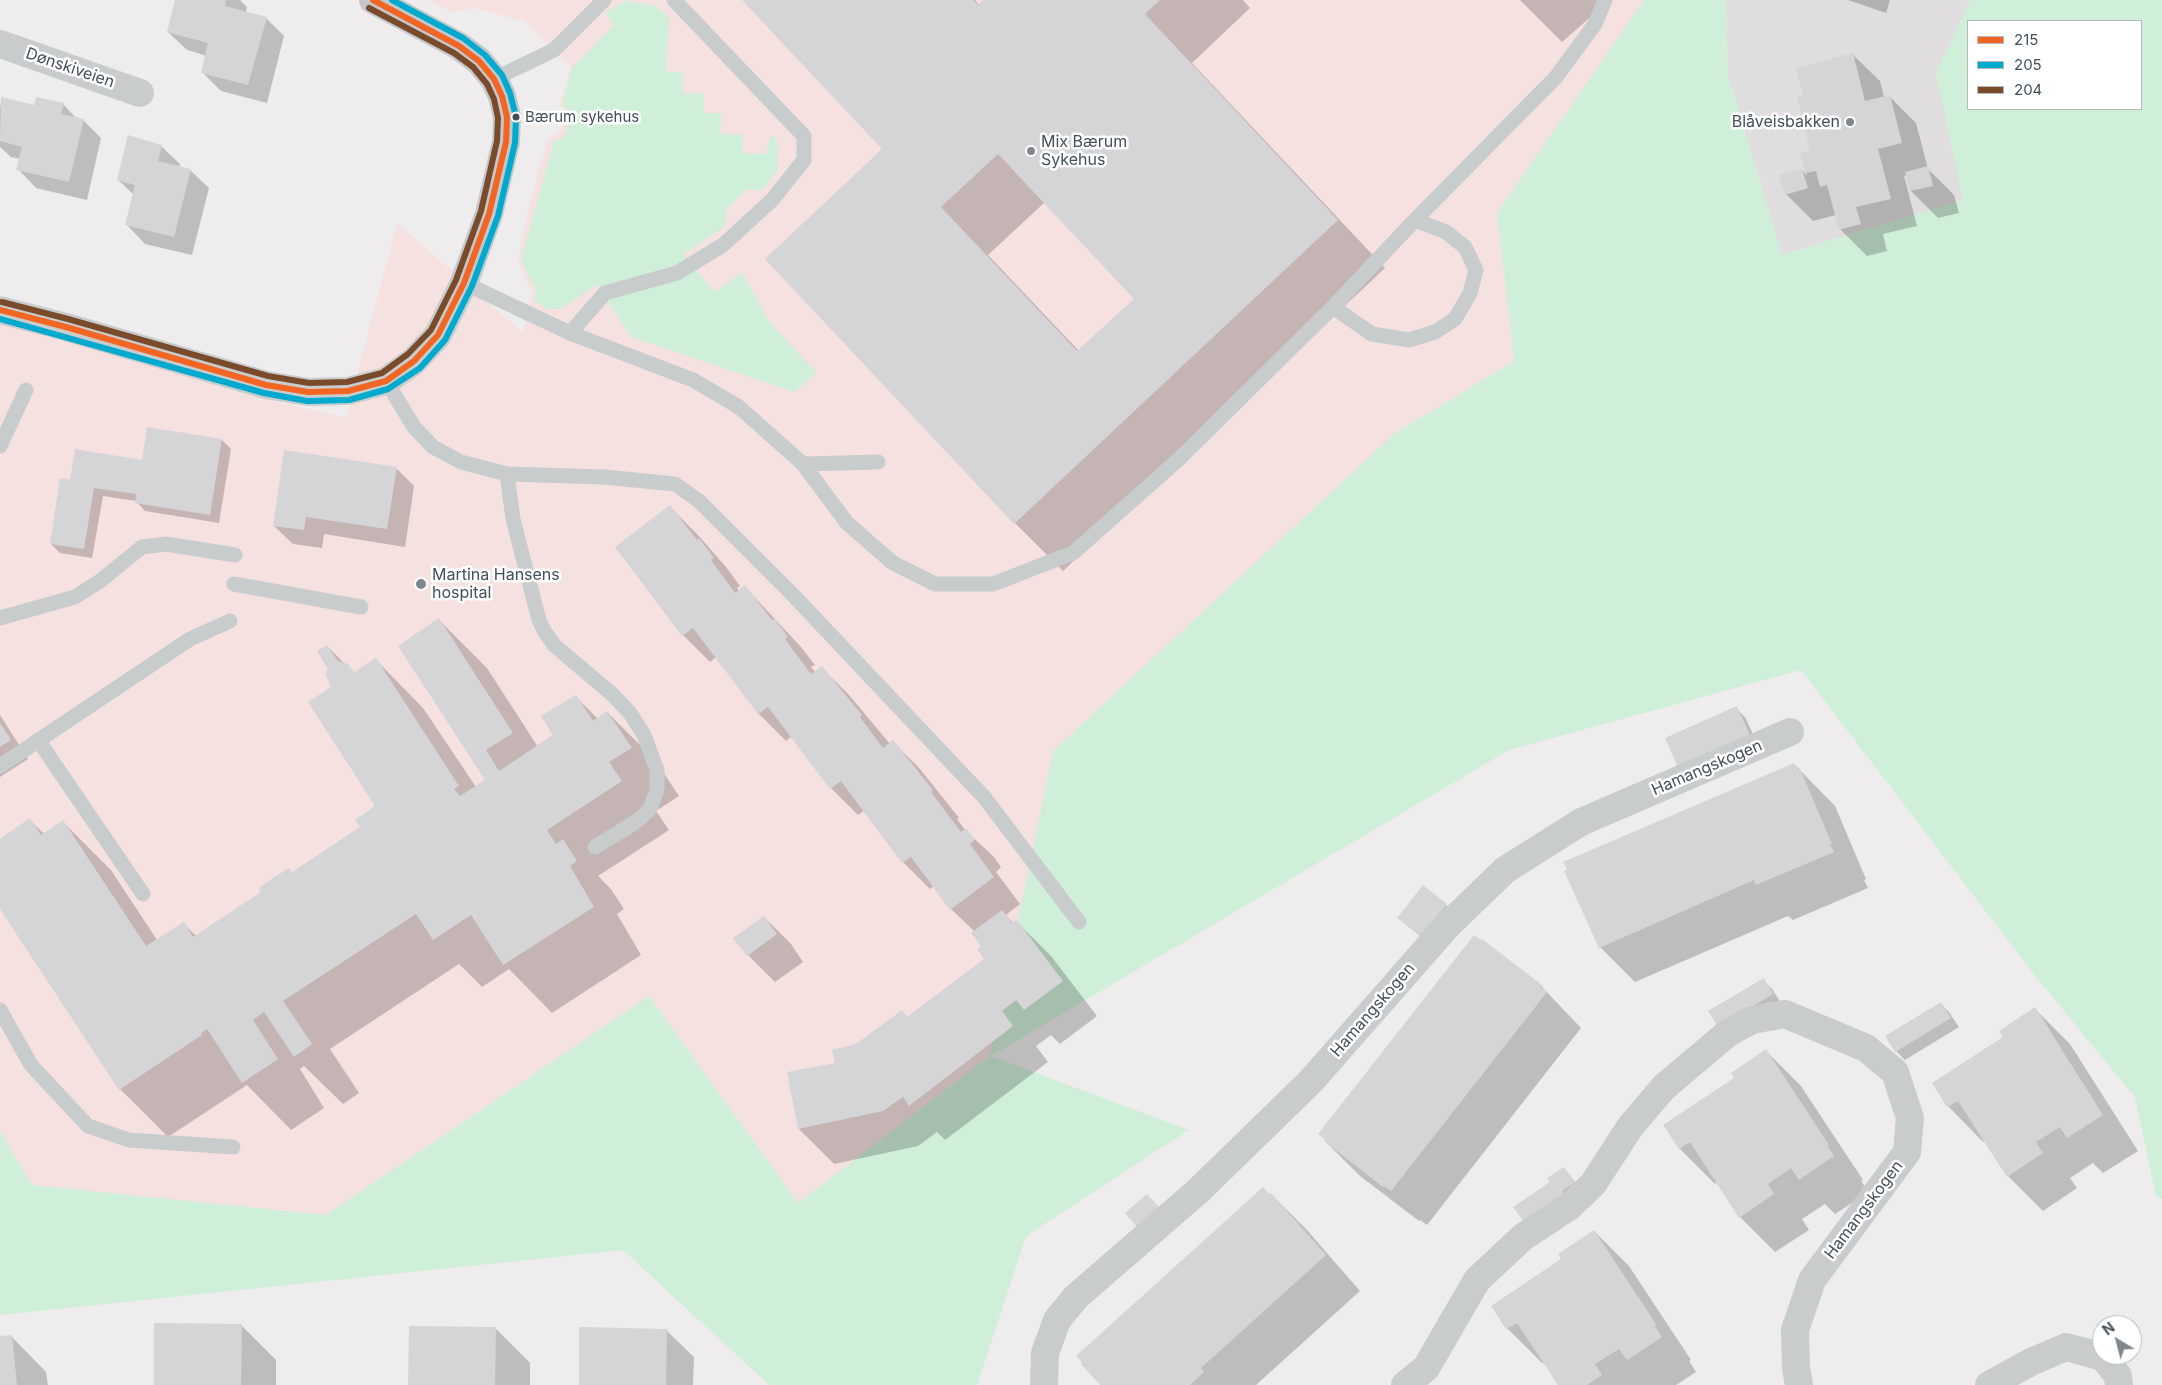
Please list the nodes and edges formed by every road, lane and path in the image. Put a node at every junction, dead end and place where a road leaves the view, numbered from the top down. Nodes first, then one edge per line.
1 (373, 0) edge
2 (604, 0) edge
3 (674, 0) edge
4 (1605, 0) edge
5 (0, 44) edge
6 (494, 79) junction
7 (140, 93) dead end
8 (1415, 220) junction
9 (464, 283) junction
10 (1333, 307) junction
11 (0, 310) edge
12 (570, 332) junction
13 (386, 380) junction
14 (26, 390) dead end
15 (0, 446) edge
16 (878, 462) dead end
17 (803, 464) junction
18 (507, 474) junction
19 (235, 555) dead end
20 (234, 584) dead end
21 (361, 607) dead end
22 (0, 618) edge
23 (230, 621) dead end
24 (1790, 732) dead end
25 (38, 740) junction
26 (0, 766) edge
27 (595, 847) dead end
28 (143, 894) dead end
29 (1078, 922) dead end
30 (0, 1010) edge
31 (233, 1147) dead end
32 (1044, 1385) edge
33 (1405, 1385) edge
34 (1799, 1385) edge
35 (1989, 1385) edge
36 (2119, 1385) edge

1 - 6 main road
2 - 6 lane
3 - 12 lane
4 - 8 lane
5 - 7 street, Dønskiveien
6 - 9 main road
8 - 10 lane
8 - 10 lane
9 - 12 lane
9 - 13 street
10 - 17 lane
11 - 13 street
12 - 17 lane
13 - 18 lane
14 - 15 lane
16 - 17 lane
18 - 27 lane
18 - 29 lane
19 - 22 lane
20 - 21 lane
23 - 25 lane
24 - 32 street, Hamangskogen
25 - 26 lane
25 - 28 lane
30 - 31 lane
33 - 34 street, Hamangskogen
35 - 36 street

